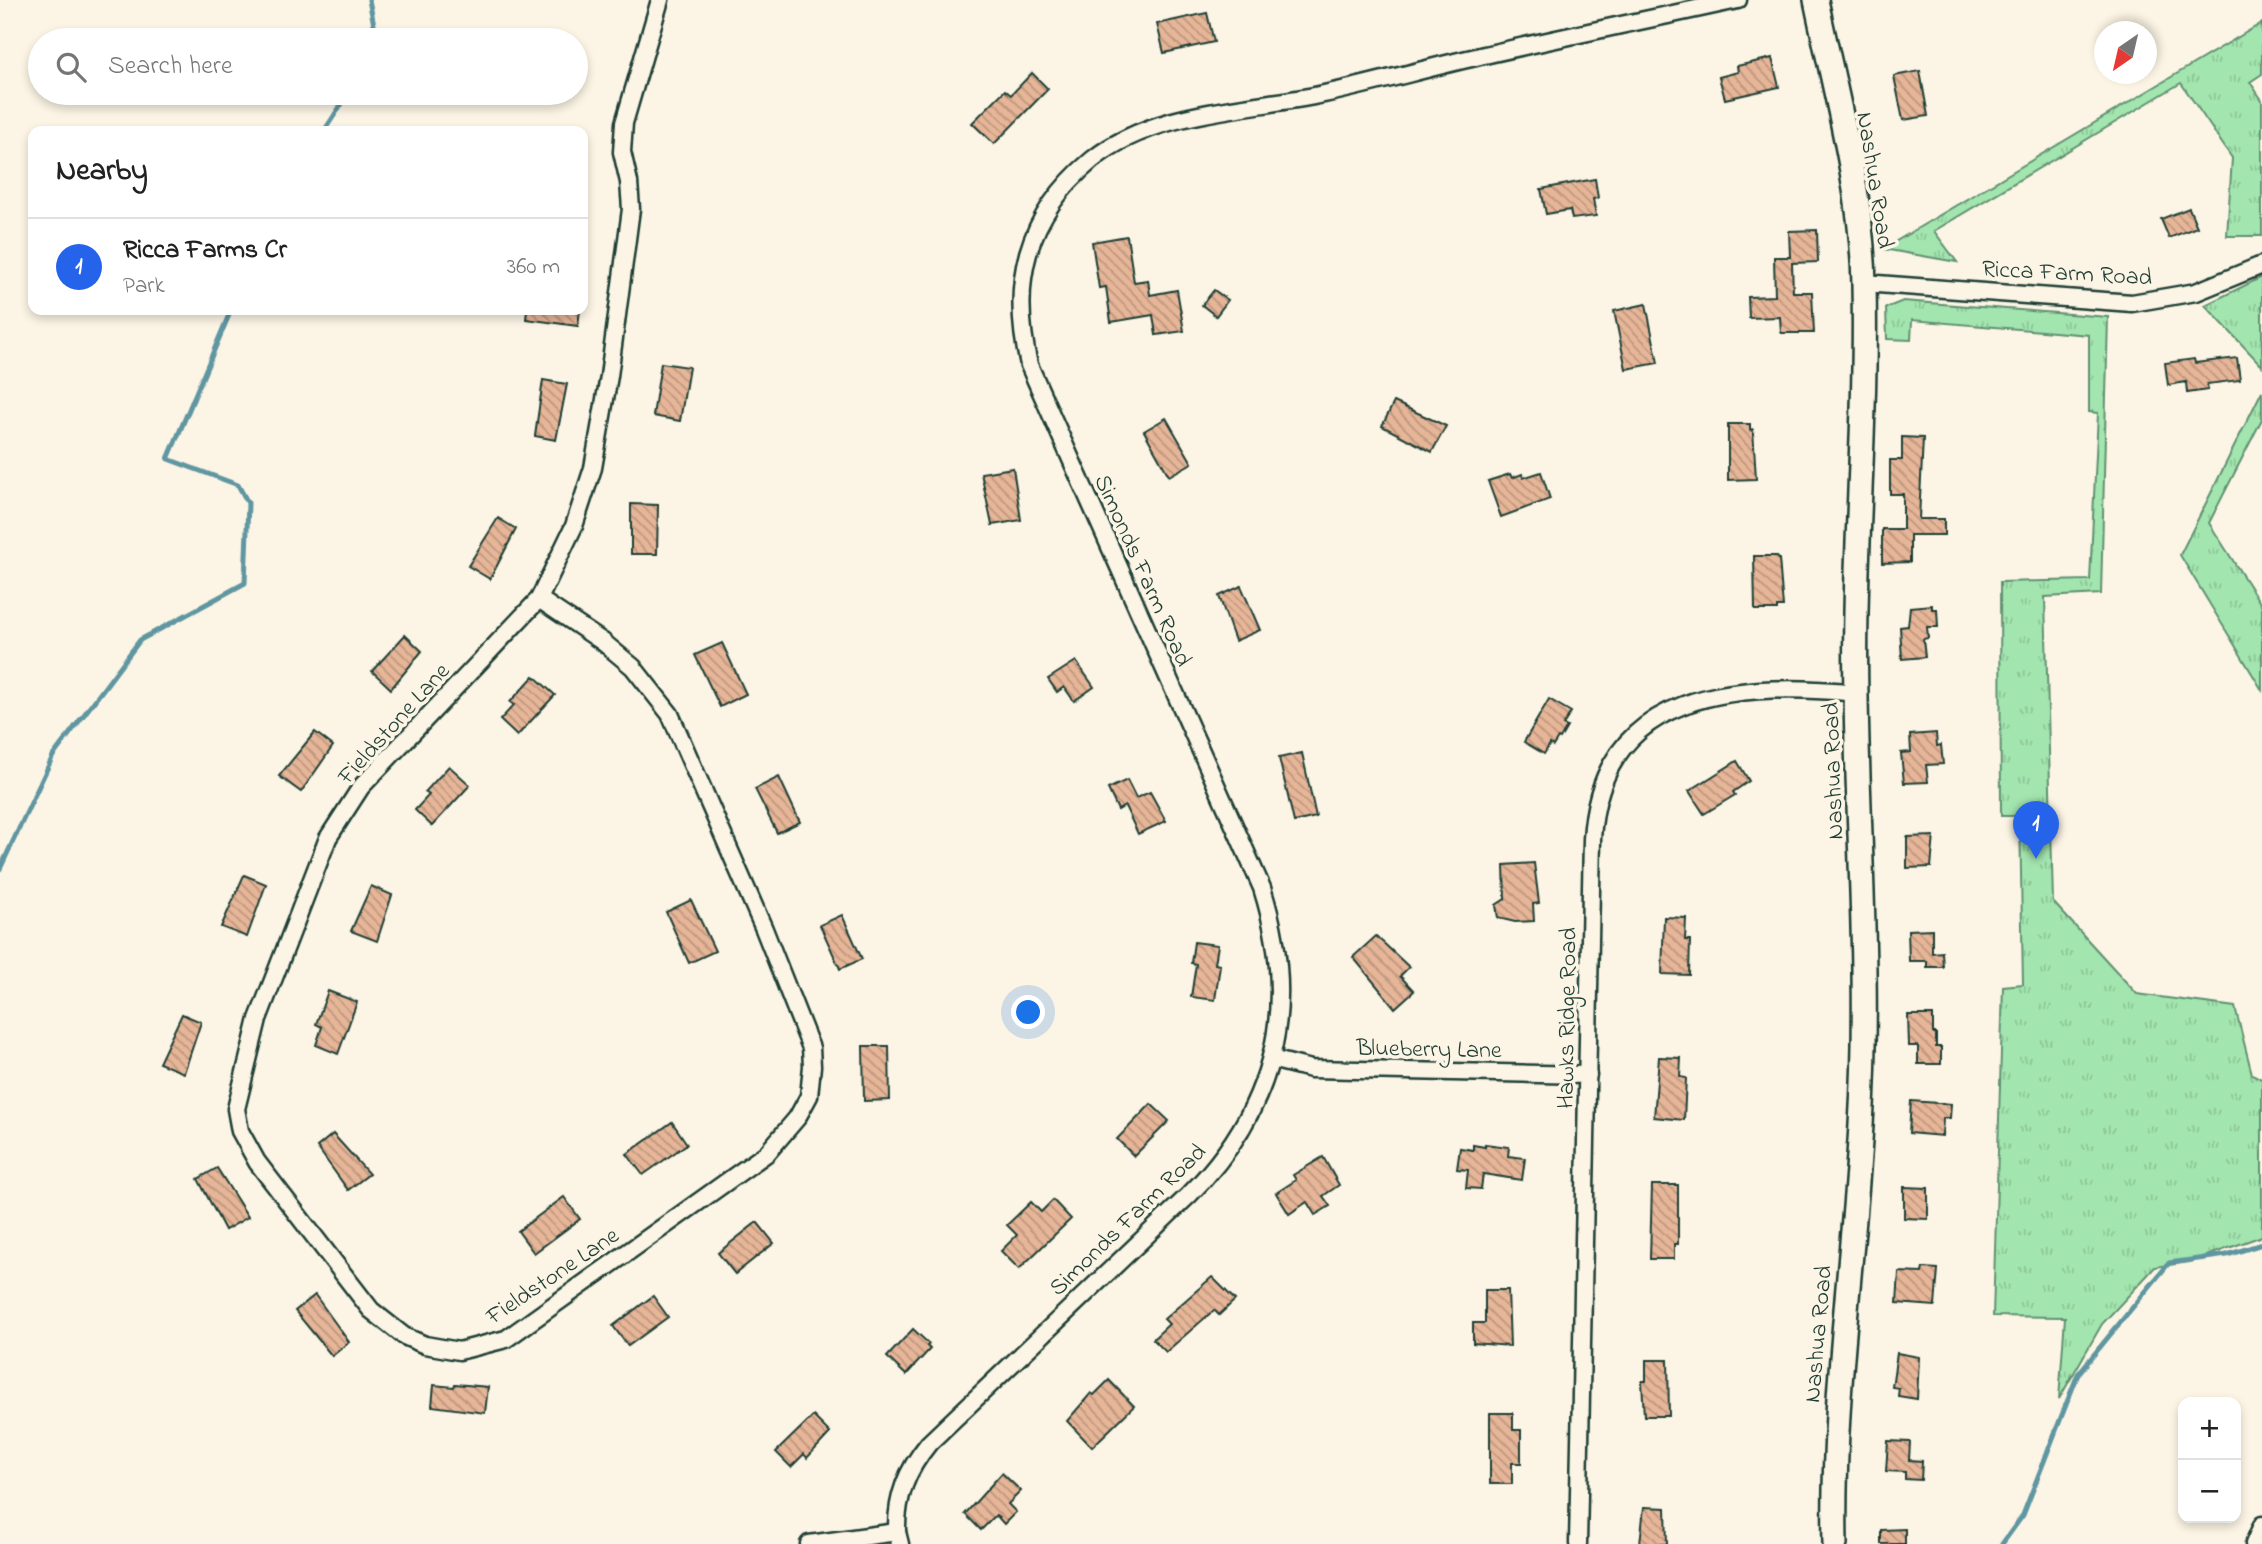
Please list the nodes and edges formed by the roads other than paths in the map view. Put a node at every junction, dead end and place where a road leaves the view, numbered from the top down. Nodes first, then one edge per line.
1 (660, 0) edge
2 (1738, 0) edge
3 (1816, 0) edge
4 (2262, 265) edge
5 (1864, 283) junction
6 (539, 599) junction
7 (1856, 693) junction
8 (1271, 1059) junction
9 (1588, 1075) junction
10 (2262, 1525) edge
11 (899, 1538) edge
12 (809, 1544) edge
13 (1578, 1544) edge
14 (1835, 1544) edge
15 (2254, 1544) edge

1 - 6 street, Fieldstone Lane
2 - 8 street, Simonds Farm Road
3 - 5 main road, Nashua Road
4 - 5 street, Ricca Farm Road
5 - 7 main road, Nashua Road
6 - 6 street, Fieldstone Lane
7 - 9 street, Hawks Ridge Road
7 - 14 main road, Nashua Road
8 - 9 street, Blueberry Lane
8 - 11 street, Simonds Farm Road
9 - 13 street, Hawks Ridge Road
10 - 15 street
11 - 12 street

